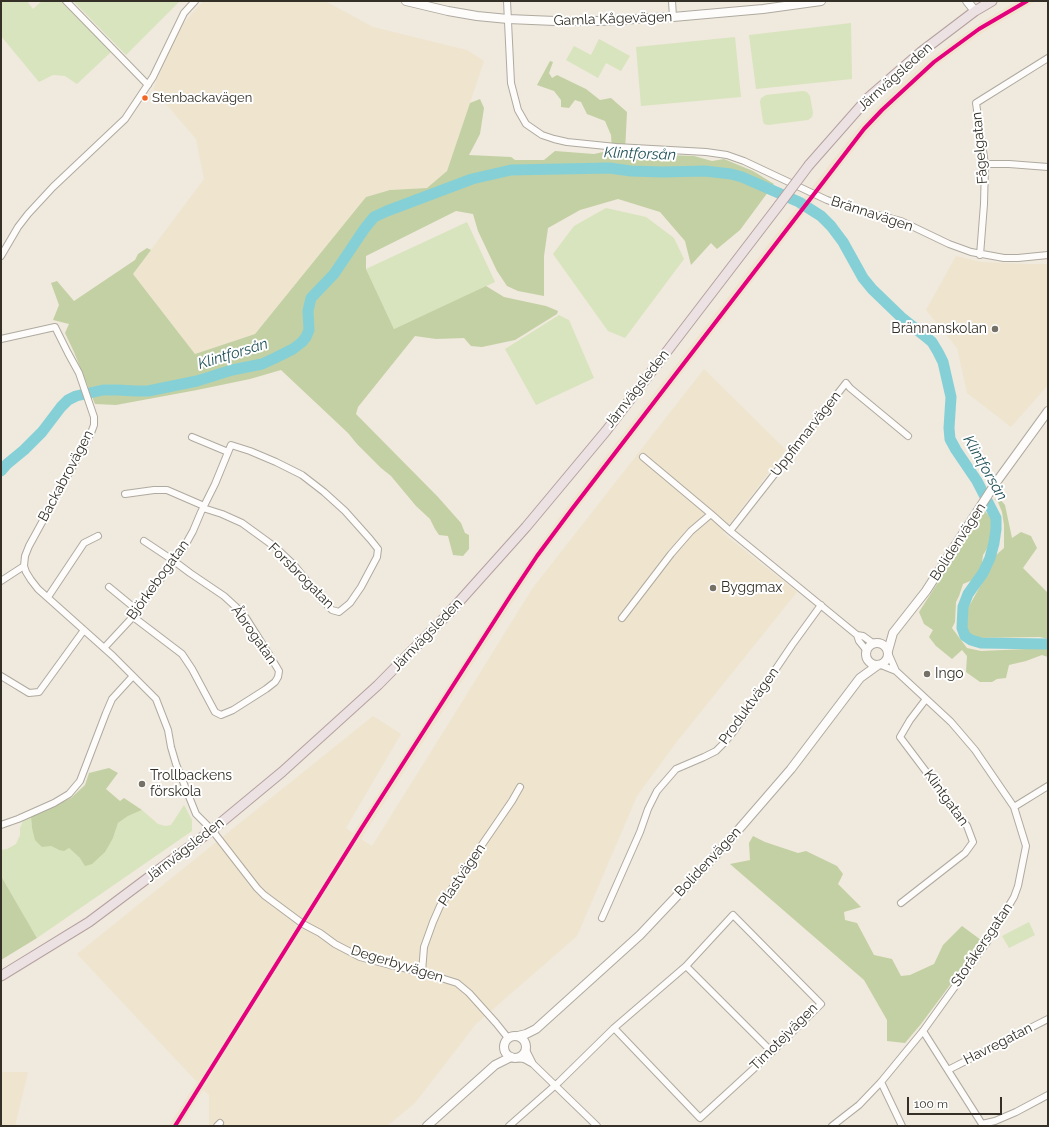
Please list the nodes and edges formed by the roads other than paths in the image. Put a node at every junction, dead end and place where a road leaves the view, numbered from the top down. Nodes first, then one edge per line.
1 (66, 1) edge
2 (195, 1) edge
3 (406, 1) edge
4 (507, 1) edge
5 (672, 1) edge
6 (821, 1) edge
7 (966, 1) edge
8 (992, 1) edge
9 (975, 11) junction
10 (673, 17) junction
11 (508, 19) junction
12 (1048, 58) edge
13 (148, 85) junction
14 (985, 164) junction
15 (1048, 167) edge
16 (980, 255) junction
17 (1, 256) edge
18 (1048, 256) edge
19 (1, 339) edge
20 (1048, 411) edge
21 (908, 436) dead end
22 (192, 437) dead end
23 (231, 445) joint
24 (228, 452) junction
25 (643, 457) dead end
26 (125, 494) dead end
27 (204, 507) junction
28 (711, 514) junction
29 (730, 531) junction
30 (98, 536) dead end
31 (144, 541) dead end
32 (174, 561) junction
33 (24, 566) junction
34 (1, 581) edge
35 (109, 587) dead end
36 (48, 598) junction
37 (821, 605) junction
38 (137, 610) junction
39 (132, 616) junction
40 (622, 618) dead end
41 (84, 630) junction
42 (893, 633) junction
43 (857, 634) junction
44 (875, 644) junction
45 (104, 648) junction
46 (888, 653) junction
47 (867, 654) junction
48 (880, 665) junction
49 (896, 671) junction
50 (1, 676) edge
51 (133, 676) junction
52 (860, 678) junction
53 (926, 699) junction
54 (1048, 786) edge
55 (520, 787) dead end
56 (1014, 806) junction
57 (1, 825) edge
58 (212, 830) junction
59 (901, 903) dead end
60 (602, 918) dead end
61 (686, 966) junction
62 (422, 972) junction
63 (1, 976) edge
64 (1048, 1019) edge
65 (536, 1028) junction
66 (614, 1028) junction
67 (923, 1031) junction
68 (518, 1036) junction
69 (508, 1038) junction
70 (526, 1048) junction
71 (504, 1049) junction
72 (772, 1052) junction
73 (513, 1058) junction
74 (533, 1064) junction
75 (495, 1065) junction
76 (948, 1070) junction
77 (881, 1082) junction
78 (555, 1086) junction
79 (1048, 1095) edge
80 (427, 1126) edge
81 (509, 1126) edge
82 (597, 1126) edge
83 (832, 1126) edge
84 (902, 1126) edge

1 - 13 street
2 - 13 street
3 - 11 main road, Gamla Kågevägen
4 - 11 street, Brännavägen
5 - 10 street
6 - 10 main road, Gamla Kågevägen
7 - 9 main road
8 - 9 main road, Järnvägsleden
9 - 58 main road, Järnvägsleden, bridge
10 - 11 main road, Gamla Kågevägen
11 - 16 street, Brännavägen
12 - 14 street, Fågelgatan
13 - 17 street
14 - 15 street
14 - 16 street, Fågelgatan
16 - 18 street, Brännavägen
19 - 33 street, Backabrovägen
20 - 42 main road, Bolidenvägen
21 - 29 street, Uppfinnarvägen
22 - 24 street
23 - 24 street, Björkebogatan
23 - 27 street, Forsbrogatan
24 - 27 street, Björkebogatan
25 - 28 street
26 - 27 street
27 - 32 street, Björkebogatan
28 - 29 street
28 - 40 street
29 - 37 street
30 - 36 street
31 - 32 street
32 - 38 street, Björkebogatan
32 - 39 street, Åbrogatan
33 - 34 street
33 - 36 street
35 - 38 street
36 - 41 street
37 - 43 street
37 - 60 street, Produktvägen
38 - 39 street, Björkebogatan
39 - 45 street, Björkebogatan
41 - 45 street
41 - 50 street
42 - 44 main road, Bolidenvägen
42 - 46 main road, Bolidenvägen
43 - 44 street
43 - 47 street
44 - 46 main road
44 - 47 main road, Bolidenvägen
45 - 51 street
46 - 48 main road, Bolidenvägen
46 - 49 street, Storåkersgatan
47 - 48 main road
47 - 52 main road, Bolidenvägen
48 - 49 street, Storåkersgatan
48 - 52 main road, Bolidenvägen
49 - 53 street, Storåkersgatan
51 - 57 street
51 - 58 street
52 - 65 main road, Bolidenvägen
53 - 56 street, Storåkersgatan
53 - 59 street, Klintgatan
54 - 56 street
55 - 62 street, Plastvägen
56 - 67 street, Storåkersgatan
58 - 62 street, Degerbyvägen
58 - 63 main road, Järnvägsleden
61 - 66 street, Timotejvägen
61 - 72 street
61 - 72 street, Timotejvägen
62 - 69 street, Degerbyvägen
64 - 76 street, Havregatan
65 - 68 main road, Bolidenvägen
65 - 70 main road, Bolidenvägen
66 - 72 street, Timotejvägen
66 - 78 street, Timotejvägen
67 - 76 street
67 - 77 street, Storåkersgatan
68 - 69 main road
68 - 70 main road
69 - 71 main road
70 - 73 main road
70 - 74 street
71 - 73 main road
71 - 75 main road
73 - 74 street
73 - 75 main road
74 - 78 street
75 - 80 main road
76 - 79 street
77 - 83 street, Storåkersgatan
77 - 84 street
78 - 81 street, Timotejvägen
78 - 82 street

